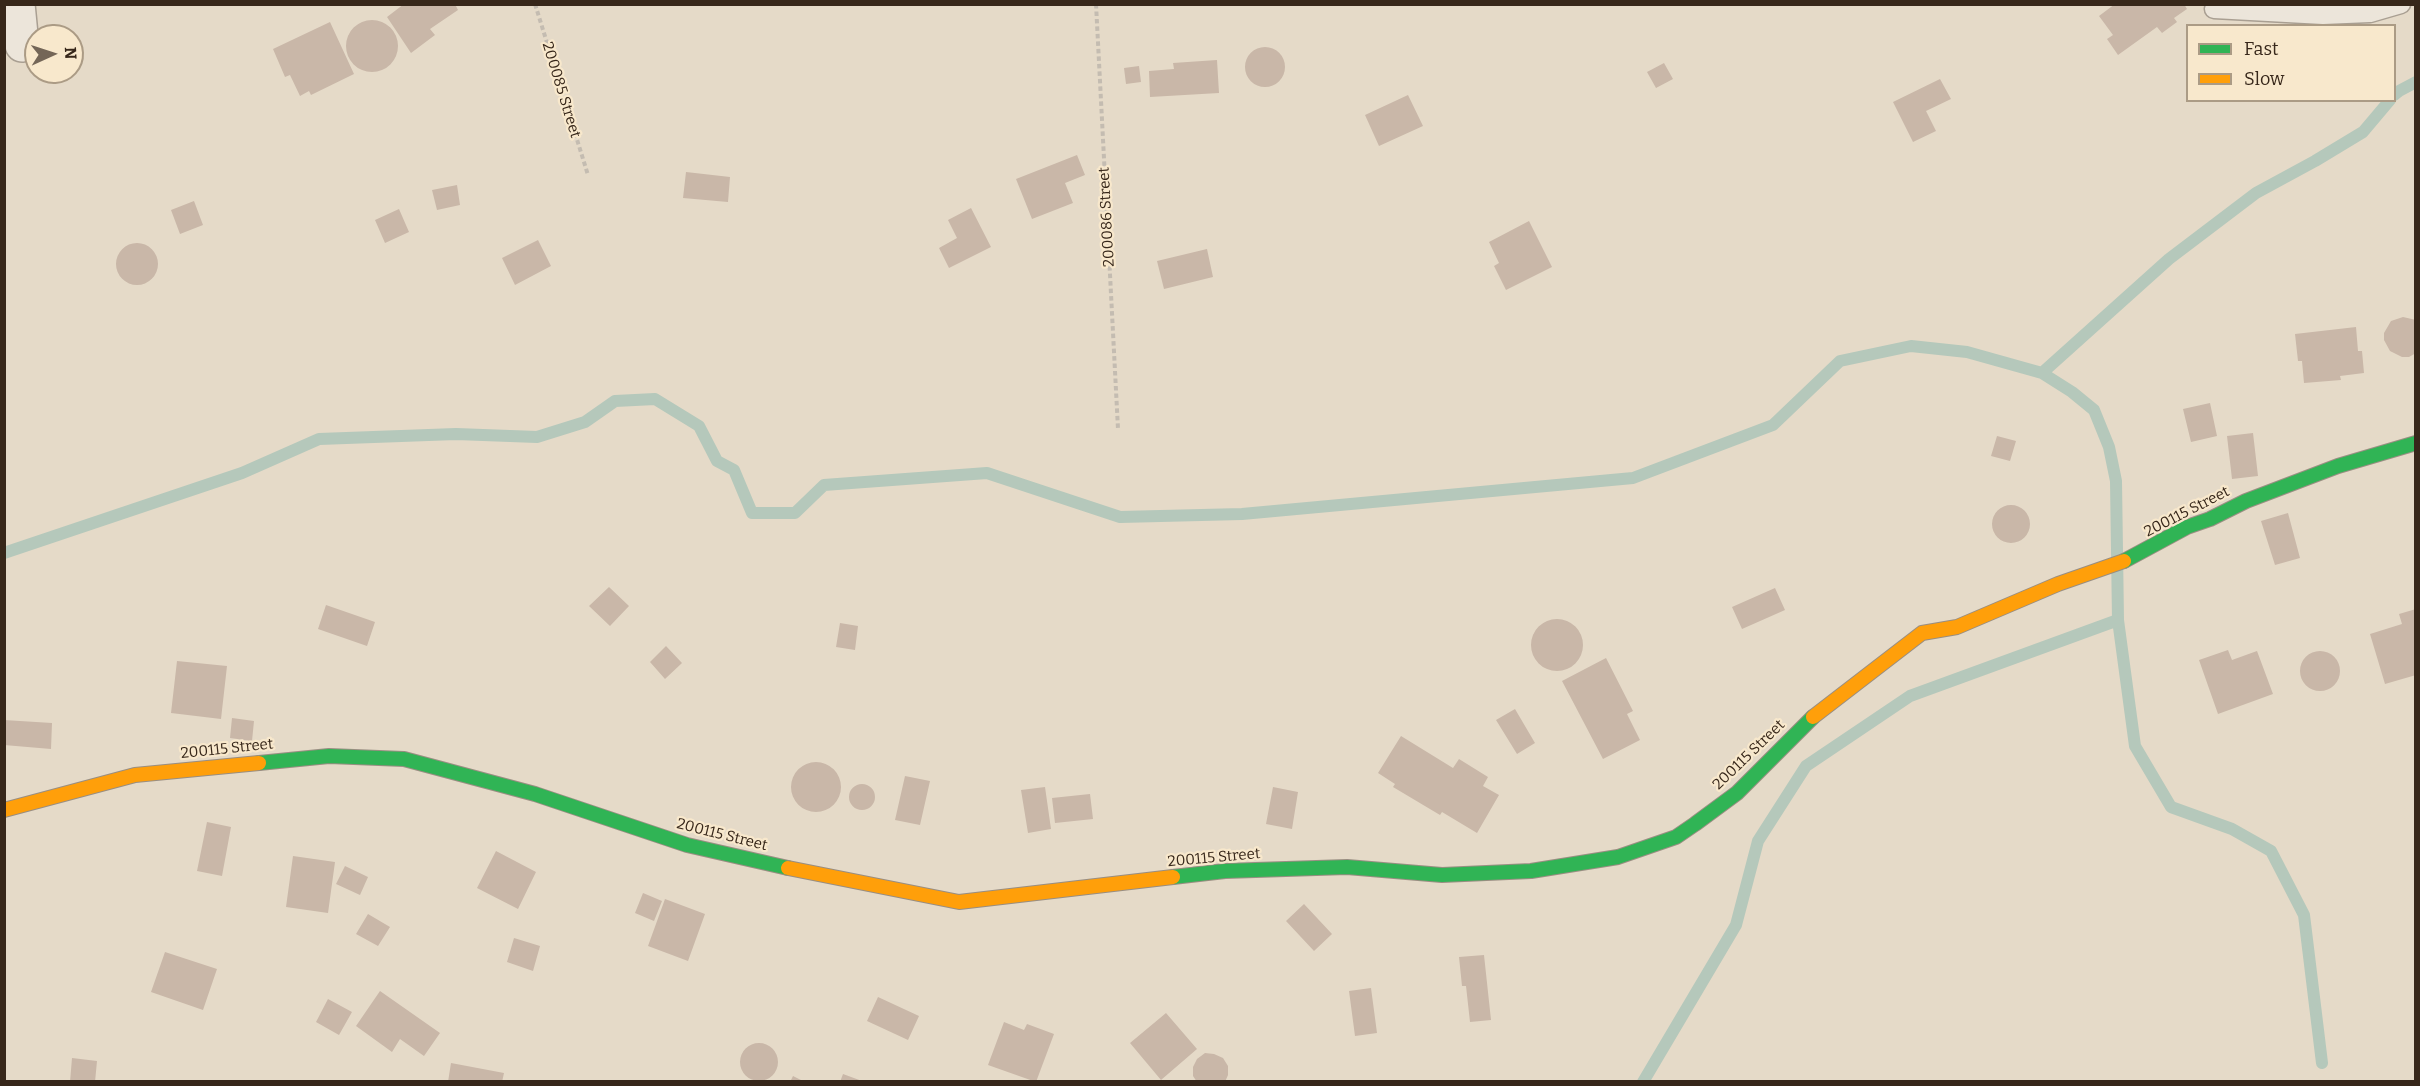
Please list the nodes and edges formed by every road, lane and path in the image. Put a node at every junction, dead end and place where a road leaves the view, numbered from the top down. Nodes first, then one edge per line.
1 (18, 4) edge
2 (535, 4) edge
3 (1096, 4) edge
4 (2401, 4) edge
5 (2214, 9) dead end
6 (22, 45) dead end
7 (588, 176) dead end
8 (1118, 429) dead end
9 (2415, 443) edge
10 (4, 810) edge

1 - 6 street
2 - 7 path, 200085 Street
3 - 8 path, 200086 Street
4 - 5 lane
9 - 10 street, 200115 Street

